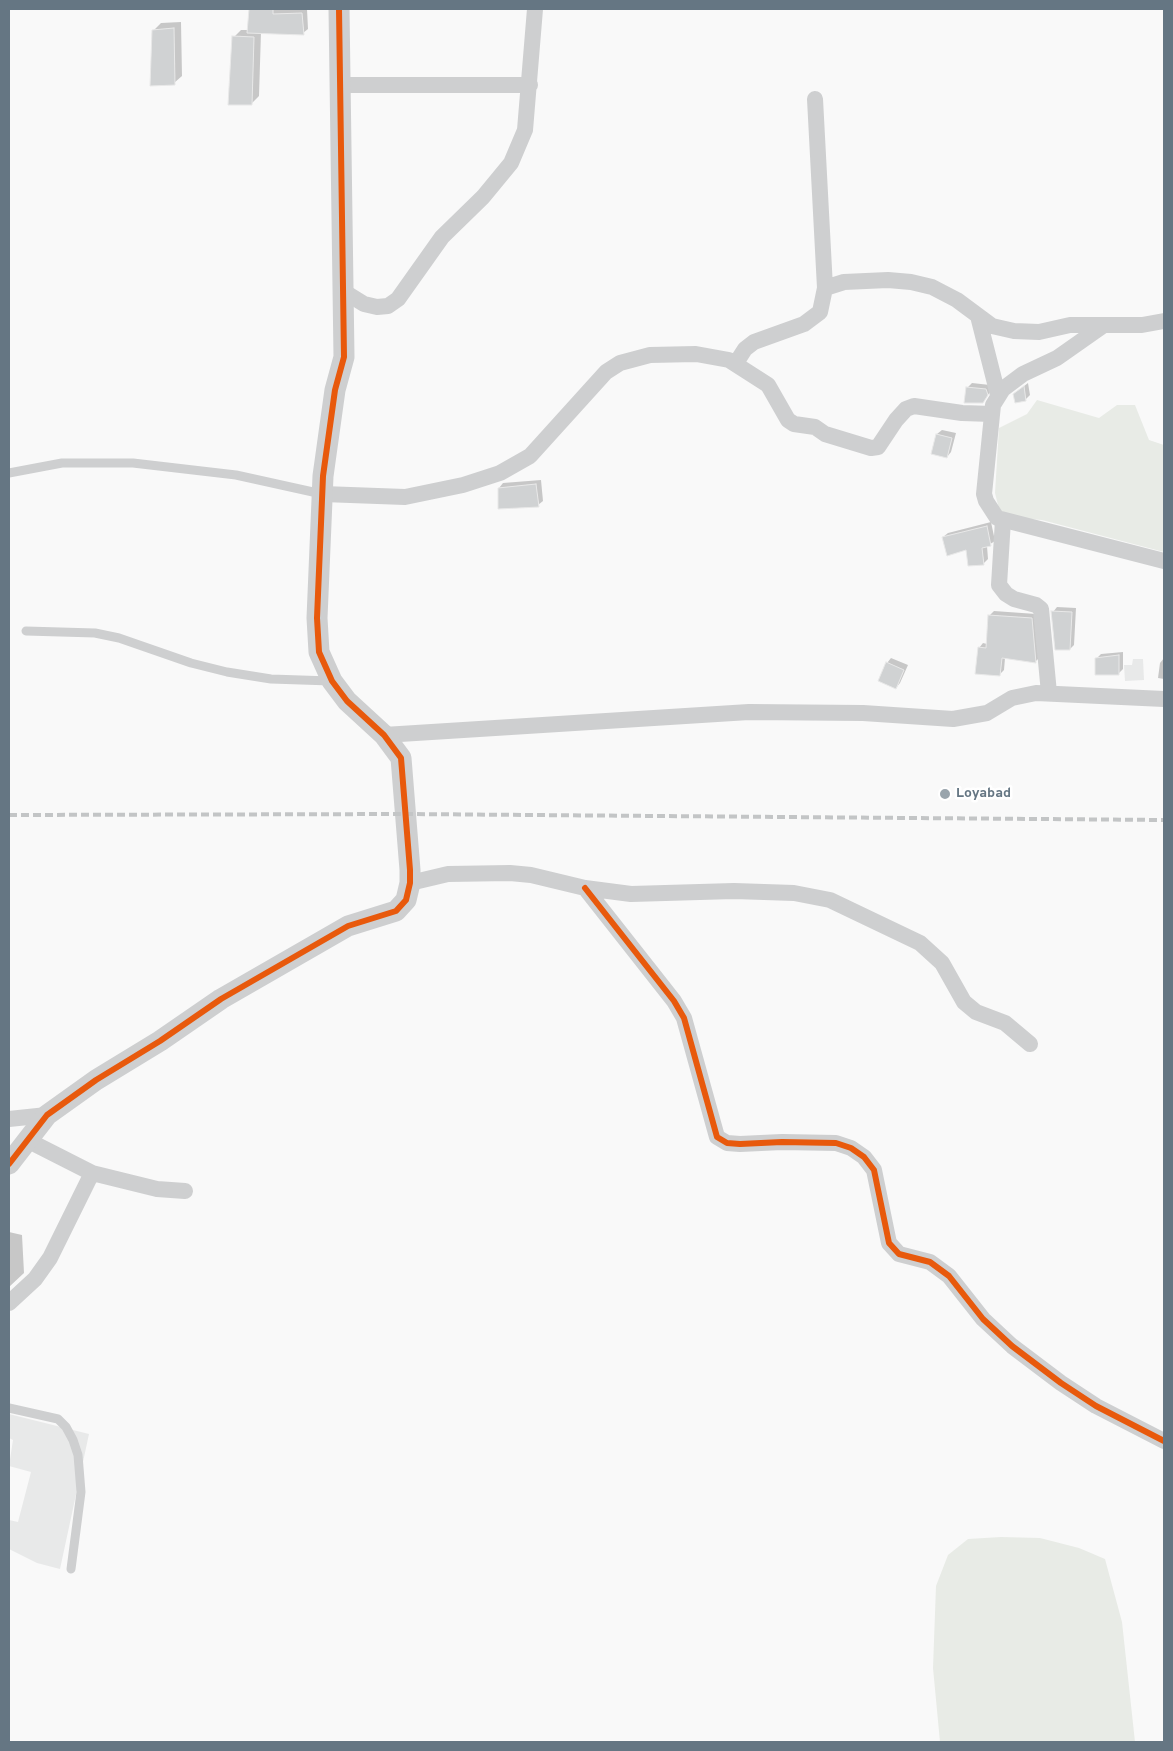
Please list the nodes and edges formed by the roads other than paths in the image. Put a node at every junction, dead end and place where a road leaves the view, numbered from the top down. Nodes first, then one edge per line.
1 (339, 9) edge
2 (535, 9) edge
3 (340, 85) junction
4 (530, 85) junction
5 (815, 99) dead end
6 (825, 288) junction
7 (343, 291) junction
8 (978, 316) junction
9 (1164, 321) edge
10 (1104, 325) junction
11 (736, 363) junction
12 (998, 395) junction
13 (992, 414) junction
14 (9, 473) edge
15 (323, 485) junction
16 (1003, 520) junction
17 (1164, 561) edge
18 (26, 631) dead end
19 (332, 681) junction
20 (1049, 693) junction
21 (1164, 699) edge
22 (384, 735) junction
23 (410, 883) junction
24 (585, 888) junction
25 (1030, 1044) dead end
26 (47, 1115) junction
27 (9, 1119) edge
28 (27, 1140) junction
29 (9, 1164) edge
30 (92, 1173) junction
31 (185, 1191) dead end
32 (9, 1303) edge
33 (9, 1408) edge
34 (1164, 1440) edge
35 (71, 1569) dead end

1 - 3 street
2 - 4 street
3 - 4 street
3 - 7 street
4 - 7 street
5 - 6 street
6 - 8 street
6 - 11 street
7 - 15 street
8 - 10 street
8 - 12 street
9 - 10 street
10 - 12 street
11 - 13 street
11 - 15 street
12 - 13 street
13 - 16 street
14 - 15 lane
15 - 19 street
16 - 17 street
16 - 20 street
18 - 19 lane
19 - 22 street
20 - 21 street
20 - 22 street
22 - 23 street
23 - 24 street
23 - 26 street
24 - 25 street
24 - 34 street
26 - 27 street
26 - 28 street
28 - 29 street
28 - 30 street
30 - 31 street
30 - 32 street
33 - 35 lane

